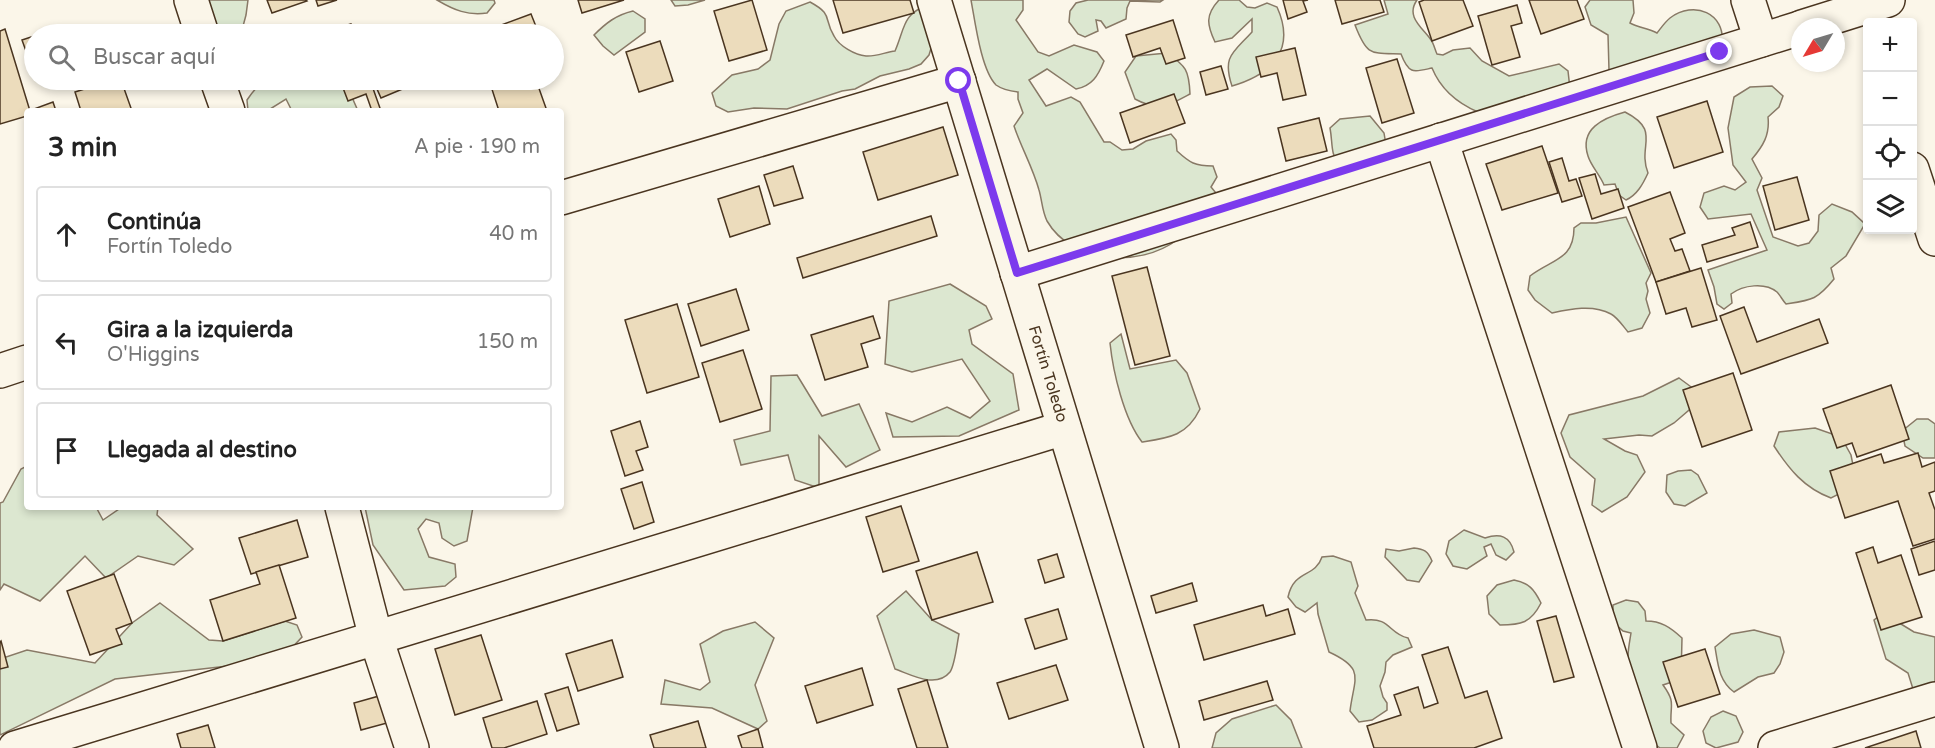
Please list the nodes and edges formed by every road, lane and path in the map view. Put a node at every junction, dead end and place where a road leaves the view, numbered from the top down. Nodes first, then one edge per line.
1 (191, 0) edge
2 (934, 0) edge
3 (1748, 0) edge
4 (1872, 13) edge
5 (1845, 18) edge
6 (199, 24) edge
7 (1791, 30) edge
8 (1761, 40) junction
9 (959, 81) junction
10 (221, 90) edge
11 (227, 108) edge
12 (1441, 140) junction
13 (1916, 180) edge
14 (564, 197) edge
15 (1935, 239) edge
16 (1017, 273) junction
17 (24, 363) edge
18 (0, 371) edge
19 (1064, 428) junction
20 (343, 510) edge
21 (376, 638) junction
22 (1935, 699) edge
23 (15, 748) edge
24 (412, 748) edge
25 (1162, 748) edge
26 (1640, 748) edge
27 (1775, 748) edge

1 - 6 street
2 - 9 street, Fortín Toledo
3 - 8 street
4 - 5 street
7 - 8 street
8 - 12 street
9 - 14 street
9 - 16 street, Fortín Toledo
10 - 11 street
12 - 16 street
12 - 26 street
13 - 15 street
16 - 19 street, Fortín Toledo
17 - 18 street
19 - 21 street
19 - 25 street, Fortín Toledo
20 - 21 street
21 - 23 street
21 - 24 street
22 - 27 street

